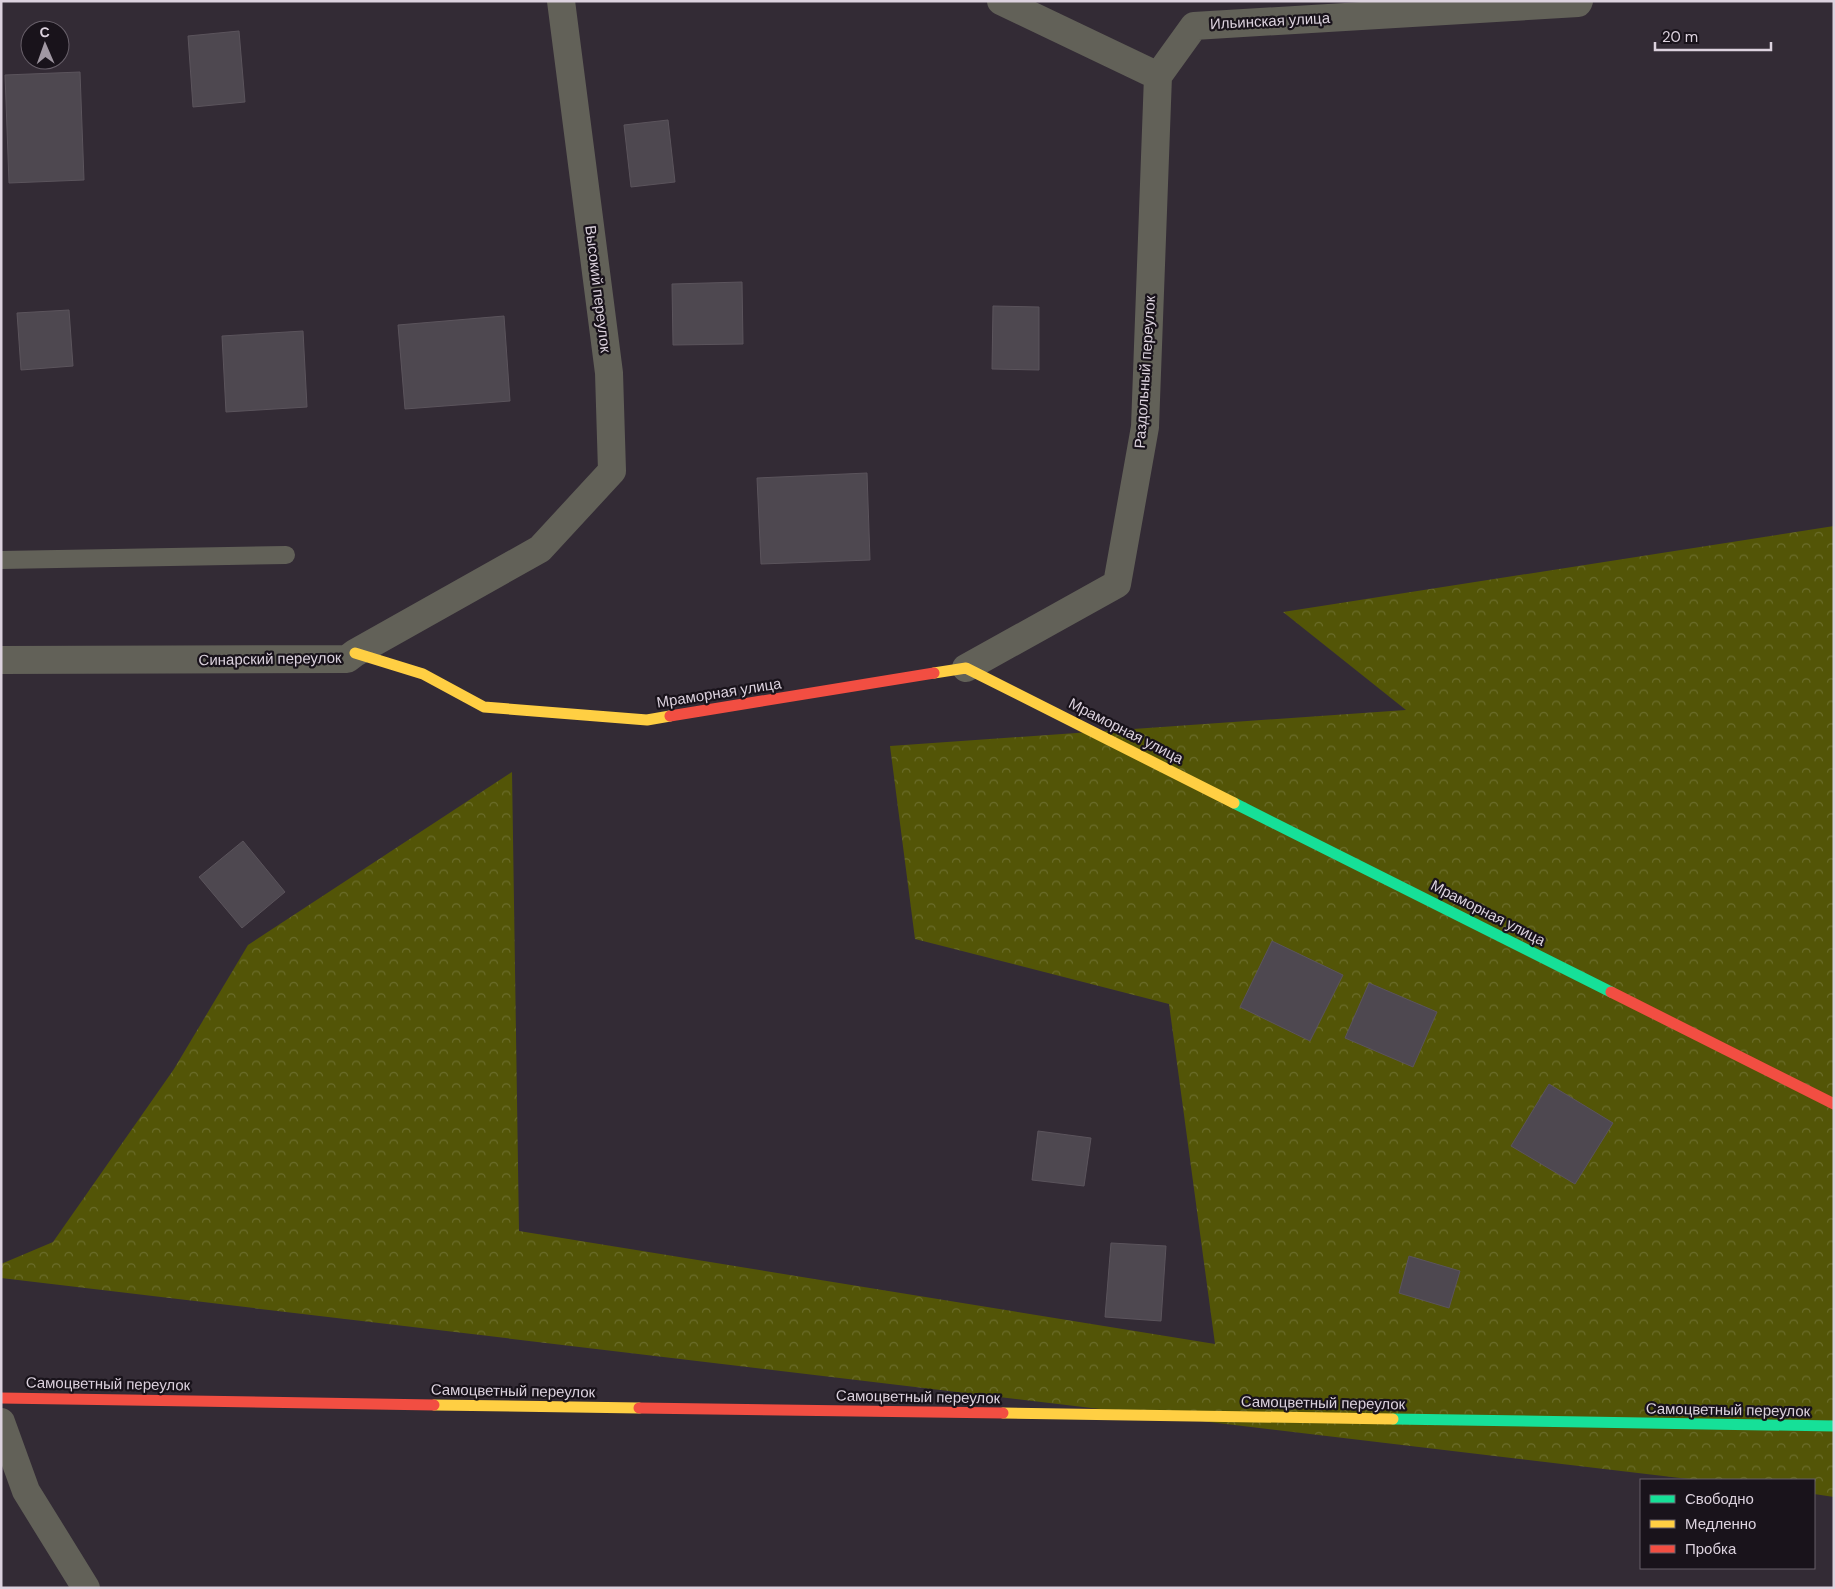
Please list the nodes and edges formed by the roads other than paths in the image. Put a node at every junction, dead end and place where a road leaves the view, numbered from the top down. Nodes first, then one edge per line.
1 (561, 1) edge
2 (1001, 1) edge
3 (1579, 1) edge
4 (1158, 76) junction
5 (540, 549) joint
6 (286, 555) dead end
7 (1, 560) edge
8 (355, 653) junction
9 (1, 660) edge
10 (966, 668) junction
11 (1834, 1104) edge
12 (1, 1398) edge
13 (1, 1422) edge
14 (1834, 1426) edge
15 (86, 1588) edge

1 - 5 street, Высокий переулок
2 - 4 street
3 - 4 street, Ильинская улица
4 - 10 street, Раздольный переулок
5 - 8 street, Синарский переулок
6 - 7 lane
8 - 9 street, Синарский переулок
8 - 10 street, Мраморная улица
10 - 11 street, Мраморная улица
12 - 14 street, Самоцветный переулок
13 - 15 street

